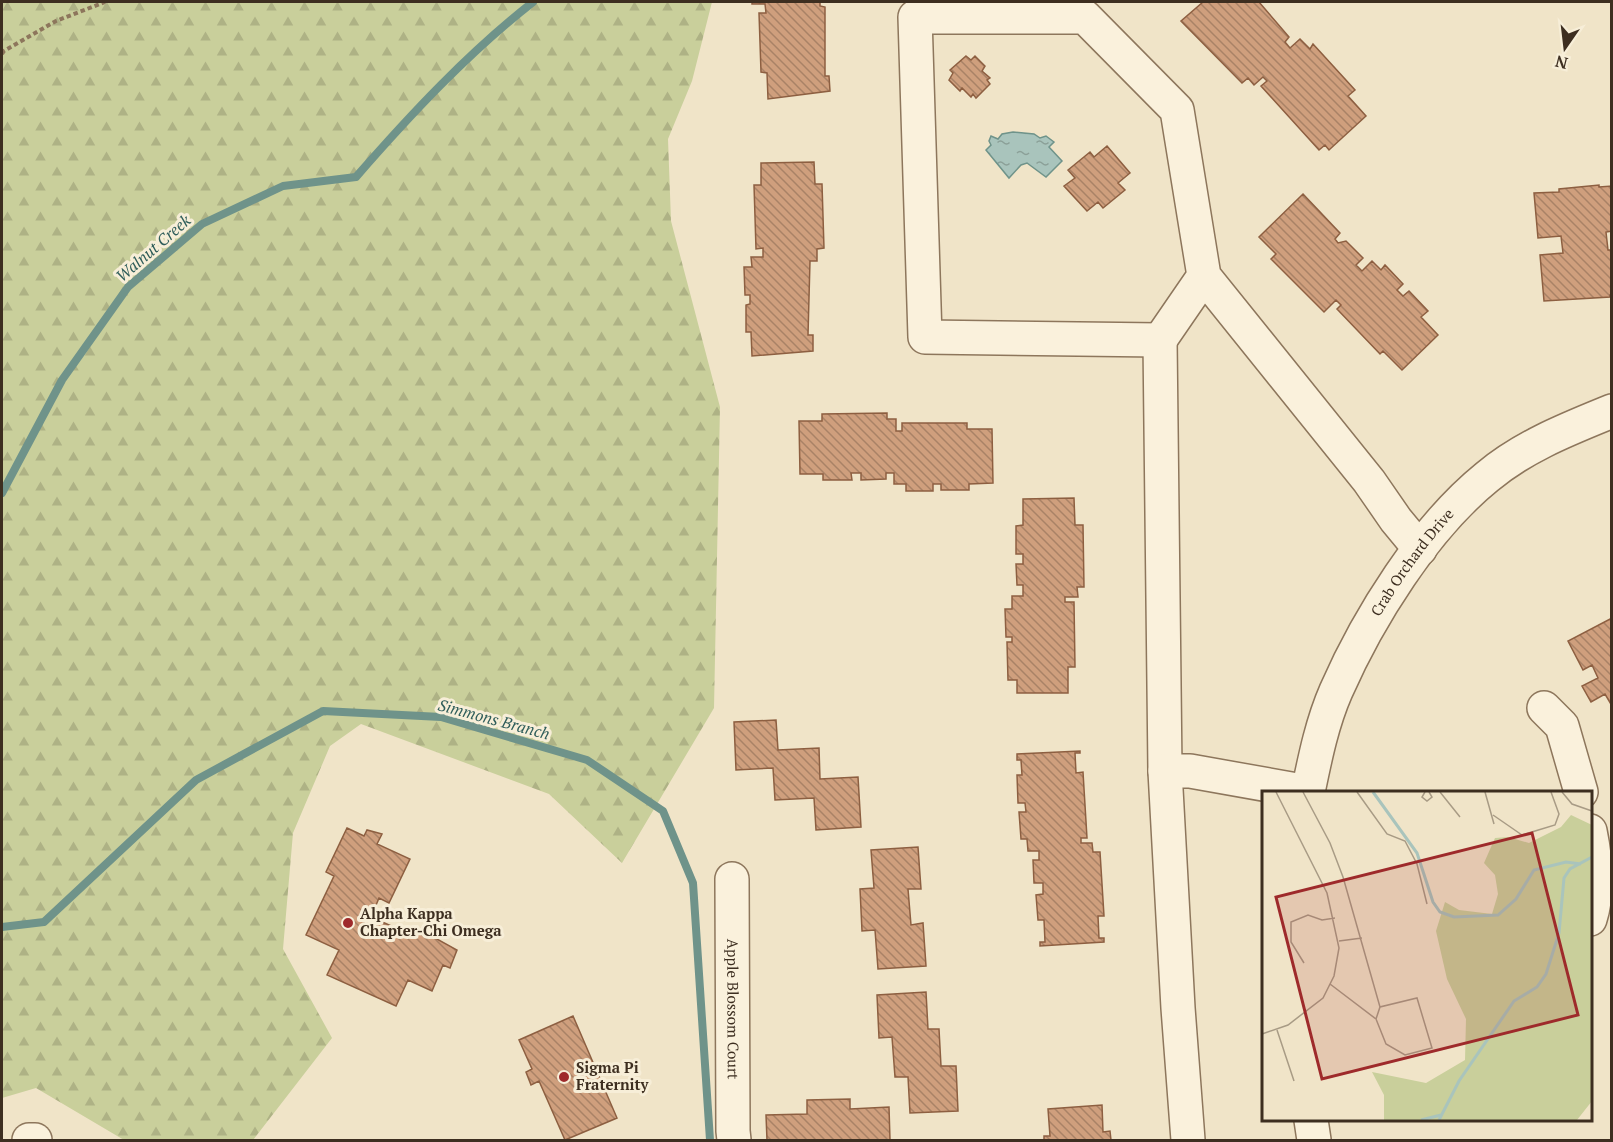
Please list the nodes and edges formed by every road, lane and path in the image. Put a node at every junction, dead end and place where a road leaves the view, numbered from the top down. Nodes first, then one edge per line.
1 (105, 2) edge
2 (2, 54) edge
3 (1204, 276) junction
4 (1160, 340) junction
5 (1611, 411) edge
6 (1420, 549) junction
7 (1544, 708) dead end
8 (1165, 771) junction
9 (1302, 791) edge
10 (1308, 791) edge
11 (1581, 791) edge
12 (1592, 840) edge
13 (732, 879) dead end
14 (1592, 913) edge
15 (1311, 1121) edge
16 (29, 1140) edge
17 (35, 1140) edge
18 (734, 1140) edge
19 (1188, 1140) edge
20 (1314, 1140) edge

1 - 2 path
3 - 4 street
3 - 4 street
3 - 6 street
4 - 8 street
5 - 6 street, Crab Orchard Drive
6 - 10 street, Crab Orchard Drive
7 - 11 street
8 - 9 street
8 - 19 street
12 - 14 street
13 - 18 street, Apple Blossom Court
15 - 20 street
16 - 17 street

